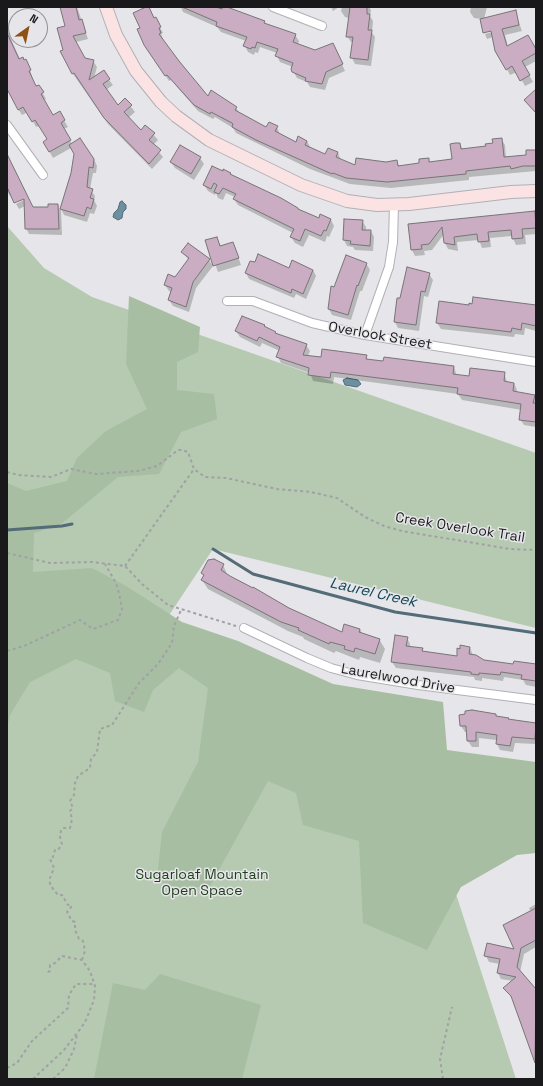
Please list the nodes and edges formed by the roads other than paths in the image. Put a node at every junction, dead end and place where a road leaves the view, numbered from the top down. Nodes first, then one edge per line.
1 (106, 7) edge
2 (273, 7) edge
3 (322, 26) dead end
4 (7, 125) edge
5 (43, 175) dead end
6 (536, 191) edge
7 (394, 205) junction
8 (227, 301) dead end
9 (366, 335) junction
10 (536, 362) edge
11 (244, 628) road end
12 (536, 700) edge

1 - 7 main road
2 - 3 street
4 - 5 street
6 - 7 main road
7 - 9 street
8 - 9 street, Overlook Street
9 - 10 street, Overlook Street
11 - 12 street, Laurelwood Drive

